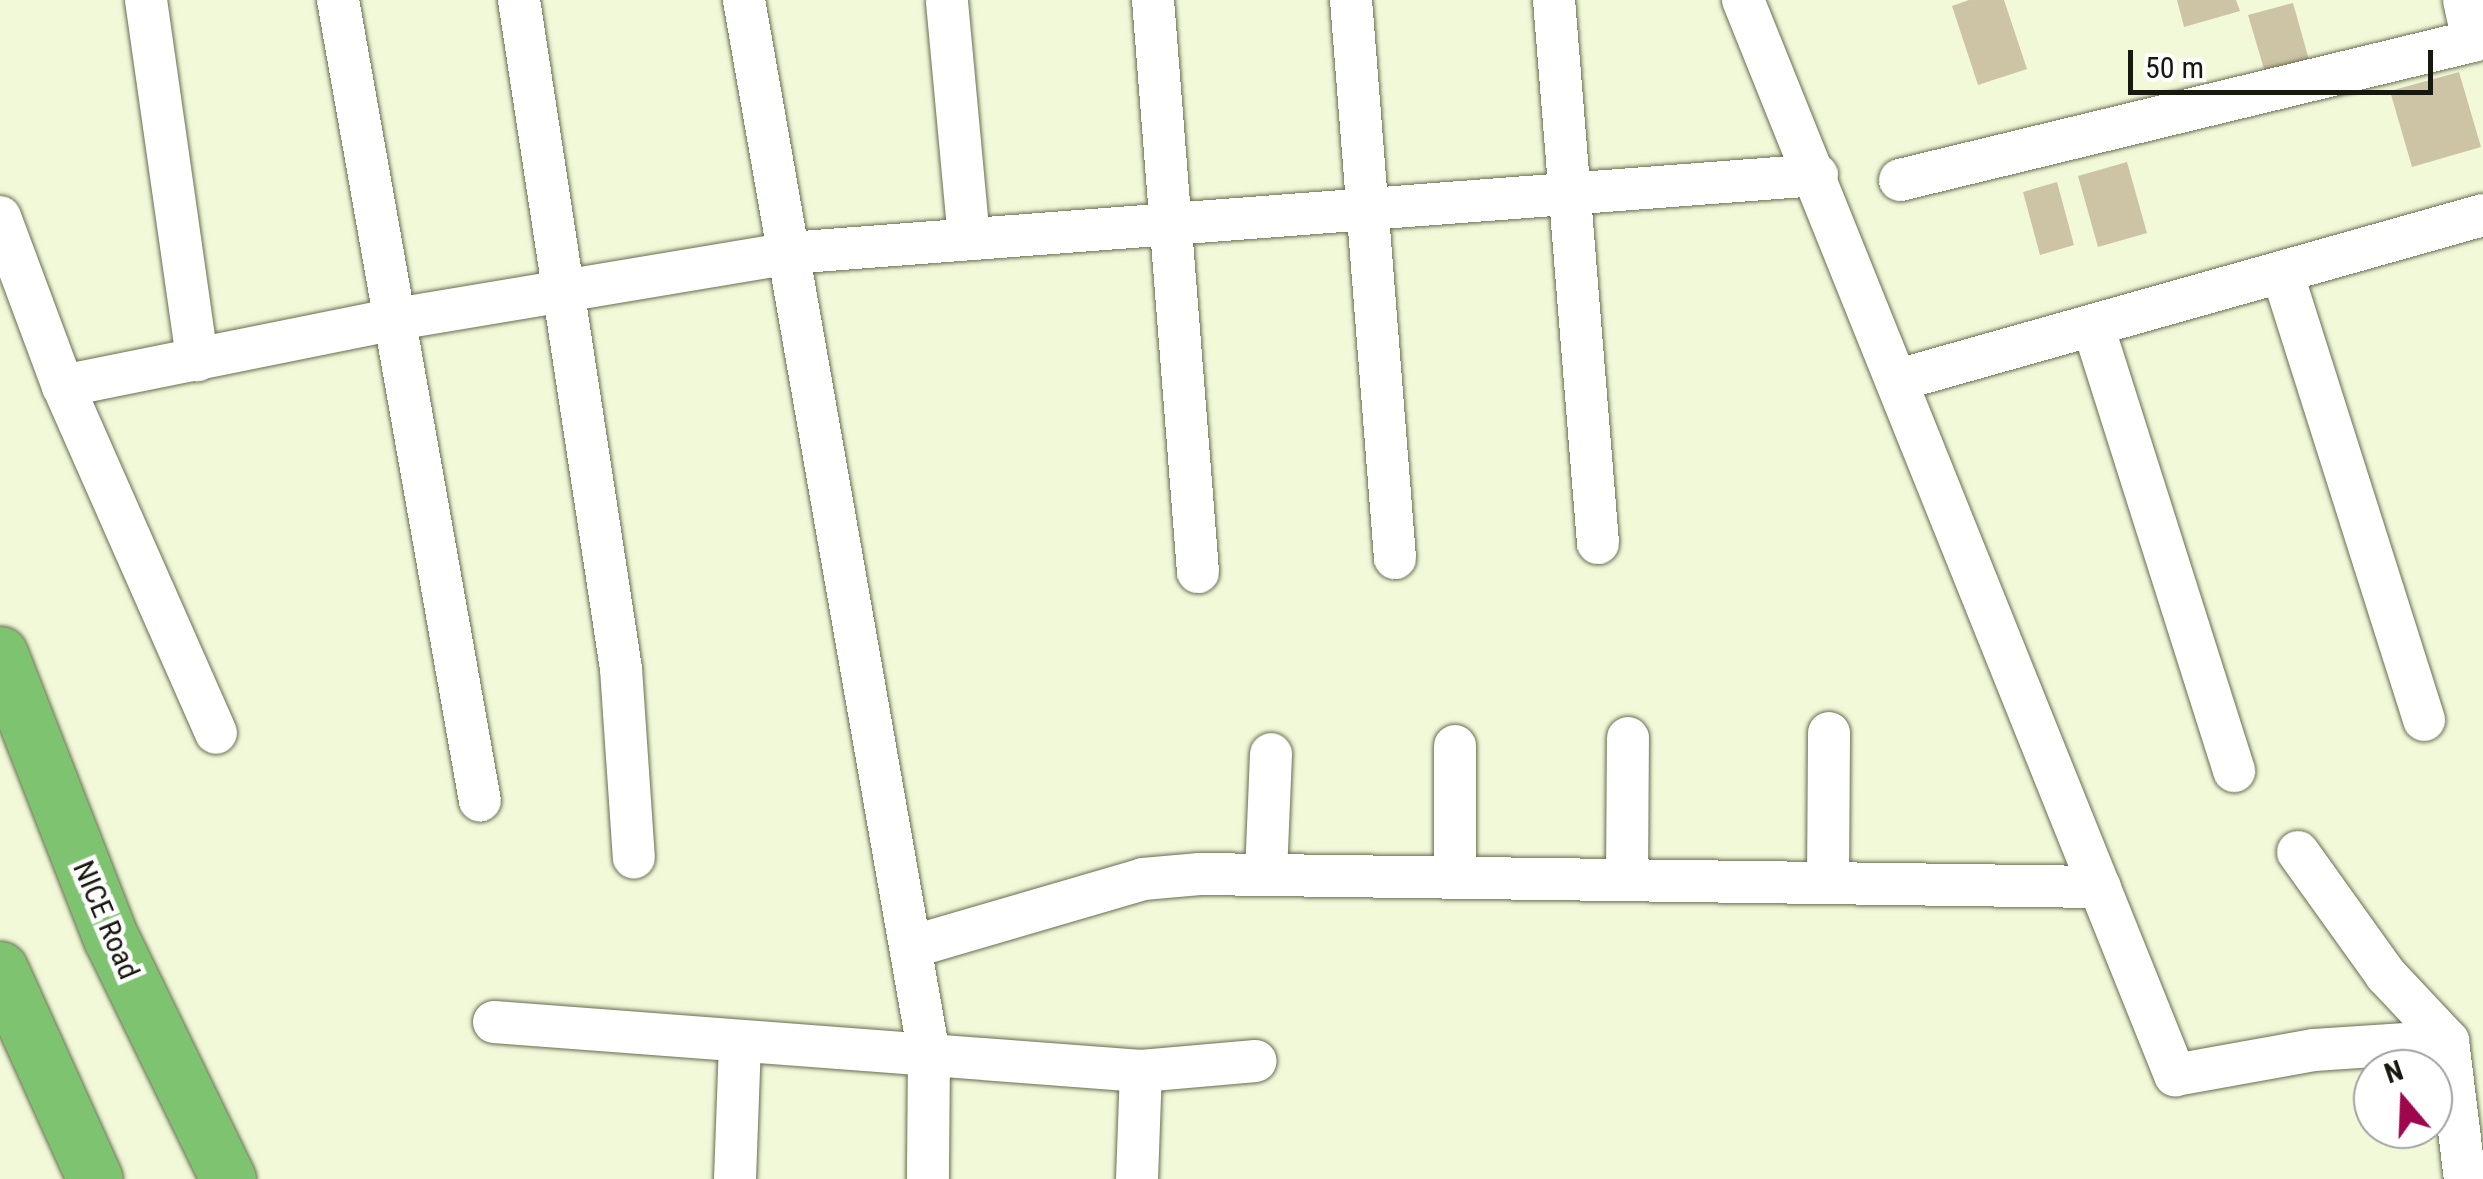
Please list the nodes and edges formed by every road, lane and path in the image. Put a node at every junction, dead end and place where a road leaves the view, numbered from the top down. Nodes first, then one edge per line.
1 (146, 0) edge
2 (338, 0) edge
3 (519, 0) edge
4 (744, 0) edge
5 (1153, 0) edge
6 (1350, 0) edge
7 (1554, 0) edge
8 (1743, 0) edge
9 (2464, 0) edge
10 (947, 2) edge
11 (1817, 175) junction
12 (1900, 180) dead end
13 (1573, 194) junction
14 (1372, 209) junction
15 (2483, 216) edge
16 (0, 217) edge
17 (1170, 224) junction
18 (969, 240) junction
19 (789, 253) junction
20 (2282, 272) junction
21 (564, 290) junction
22 (390, 320) junction
23 (2093, 326) junction
24 (197, 360) junction
25 (1898, 380) junction
26 (63, 386) junction
27 (1598, 542) dead end
28 (1395, 558) dead end
29 (1198, 572) dead end
30 (0, 654) edge
31 (2424, 720) dead end
32 (1829, 733) dead end
33 (216, 734) dead end
34 (1628, 738) dead end
35 (1456, 746) dead end
36 (1271, 754) dead end
37 (2234, 771) dead end
38 (480, 801) dead end
39 (2298, 852) dead end
40 (634, 858) dead end
41 (1266, 874) junction
42 (1455, 876) junction
43 (1628, 877) junction
44 (1828, 881) junction
45 (2100, 887) junction
46 (911, 947) junction
47 (0, 969) edge
48 (494, 1022) dead end
49 (2448, 1040) junction
50 (740, 1042) junction
51 (929, 1055) junction
52 (1256, 1060) dead end
53 (1140, 1070) junction
54 (95, 1179) edge
55 (228, 1179) edge
56 (735, 1179) edge
57 (928, 1179) edge
58 (1137, 1179) edge
59 (2464, 1179) edge

1 - 24 street
2 - 22 street
3 - 21 street
4 - 19 street
5 - 17 street
6 - 14 street
7 - 13 street
8 - 11 street
9 - 12 street
10 - 18 street
11 - 13 street
11 - 25 street
13 - 14 street
13 - 27 street
14 - 17 street
14 - 28 street
15 - 20 street
16 - 26 street
17 - 18 street
17 - 29 street
18 - 19 street
19 - 21 street
19 - 46 street
20 - 23 street
20 - 31 street
21 - 22 street
21 - 40 street
22 - 24 street
22 - 38 street
23 - 25 street
23 - 37 street
24 - 26 street
25 - 45 street
26 - 33 street
30 - 55 highway, NICE Road
32 - 44 street
34 - 43 street
35 - 42 street
36 - 41 street
39 - 49 street
41 - 42 street
41 - 46 street
42 - 43 street
43 - 44 street
44 - 45 street
45 - 49 street
46 - 51 street
47 - 54 highway
48 - 50 street
49 - 59 street
50 - 51 street
50 - 56 street
51 - 53 street
51 - 57 street
52 - 53 street
53 - 58 street

